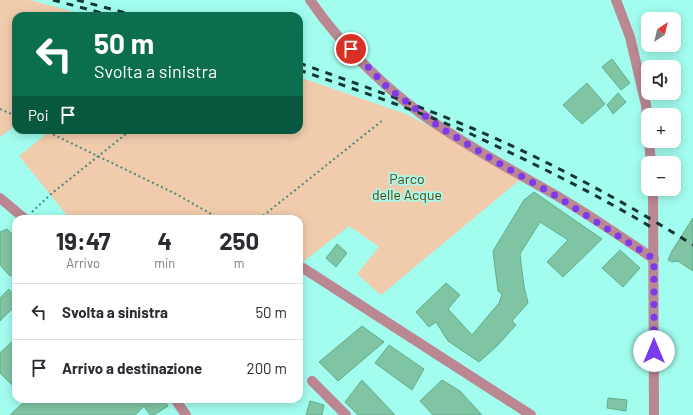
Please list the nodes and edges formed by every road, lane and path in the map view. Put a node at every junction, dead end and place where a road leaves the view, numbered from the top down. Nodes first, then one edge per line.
1 (310, 0) edge
2 (616, 0) edge
3 (646, 108) edge
4 (0, 109) edge
5 (12, 114) edge
6 (383, 120) dead end
7 (52, 134) edge
8 (126, 134) edge
9 (98, 156) junction
10 (653, 196) edge
11 (0, 198) edge
12 (24, 215) edge
13 (29, 215) edge
14 (213, 215) edge
15 (264, 215) edge
16 (654, 259) junction
17 (303, 268) dead end
18 (312, 381) dead end
19 (178, 403) edge
20 (186, 415) edge
21 (346, 415) edge
22 (531, 415) edge
23 (654, 415) edge

1 - 16 street
2 - 3 street
4 - 5 path
6 - 15 path
7 - 9 path
8 - 9 path
9 - 13 path
9 - 14 path
10 - 16 street
11 - 12 street
16 - 23 street
17 - 22 street
18 - 21 street
19 - 20 street

